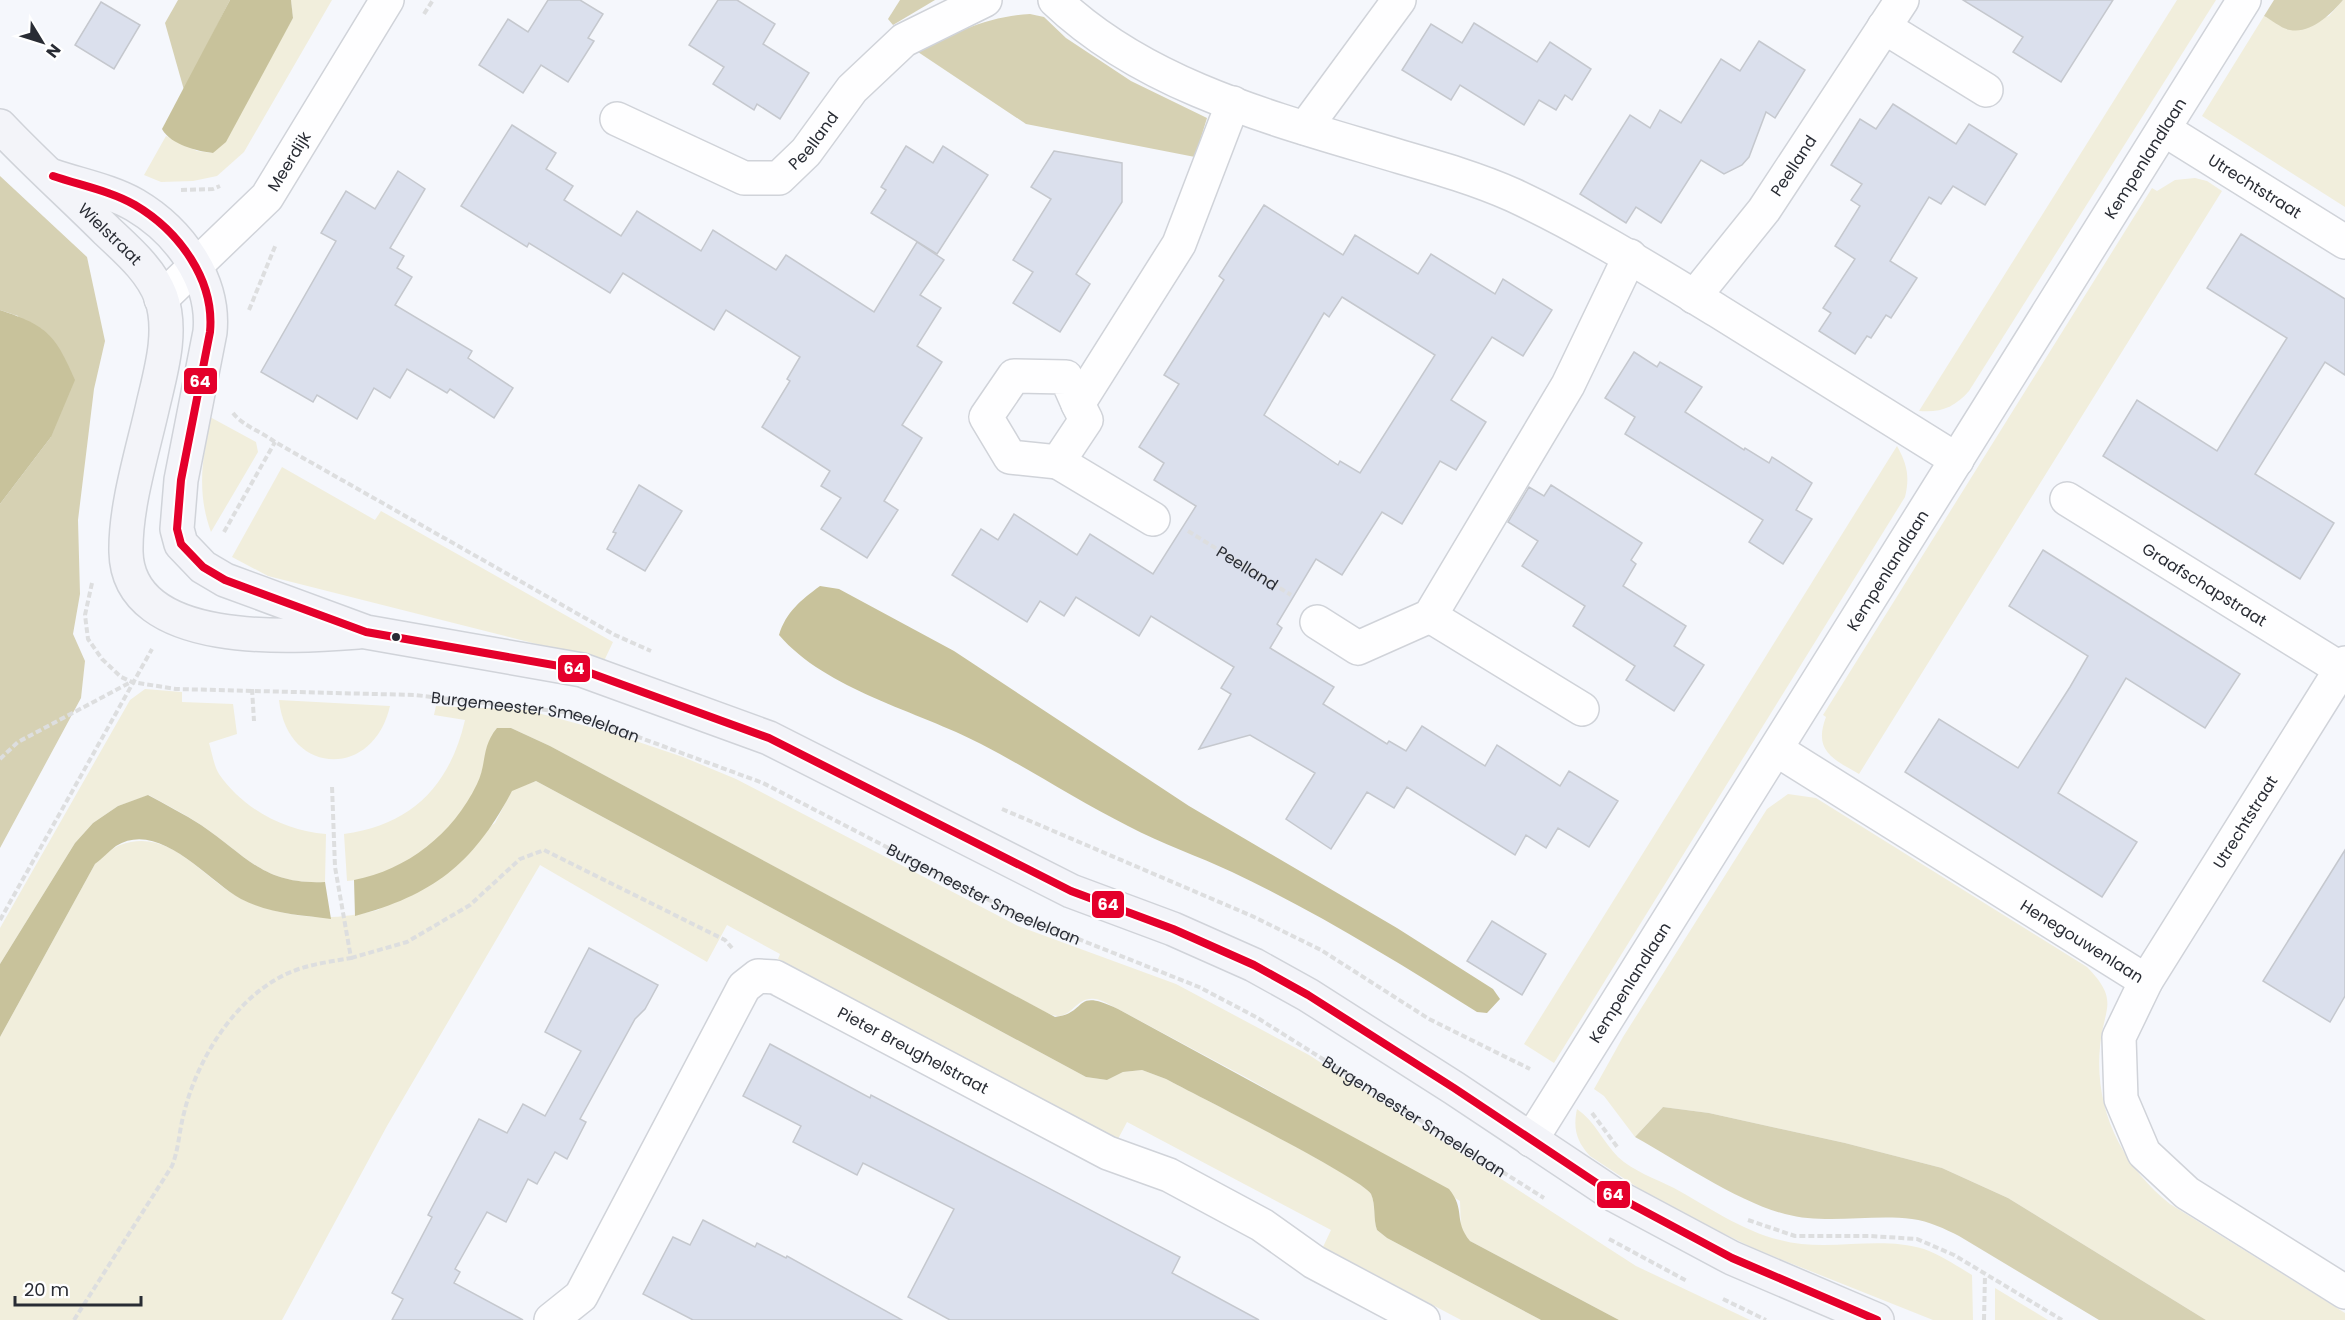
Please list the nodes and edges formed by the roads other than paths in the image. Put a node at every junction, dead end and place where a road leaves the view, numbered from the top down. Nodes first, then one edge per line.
1 (387, 0) edge
2 (984, 0) edge
3 (1055, 0) edge
4 (1399, 0) edge
5 (1902, 0) edge
6 (2244, 0) edge
7 (1884, 27) junction
8 (1986, 90) dead end
9 (1233, 103) junction
10 (617, 119) dead end
11 (0, 126) edge
12 (1305, 128) junction
13 (2164, 130) junction
14 (53, 176) junction
15 (2345, 242) edge
16 (1630, 256) junction
17 (196, 266) junction
18 (1694, 297) junction
19 (161, 299) junction
20 (1078, 404) junction
21 (1957, 460) junction
22 (1058, 462) junction
23 (2067, 499) dead end
24 (1153, 519) road end
25 (1430, 616) junction
26 (1317, 622) road end
27 (366, 632) junction
28 (2343, 666) edge
29 (1582, 709) dead end
30 (1777, 750) junction
31 (2146, 981) junction
32 (1531, 1140) junction
33 (2345, 1292) edge
34 (564, 1316) edge
35 (1424, 1320) edge
36 (1877, 1320) edge

1 - 17 street, Meerdijk
2 - 10 street, Peelland
3 - 9 street
4 - 12 street
5 - 7 street, Peelland
6 - 13 street, Kempenlandlaan
7 - 8 street
7 - 18 street, Peelland
9 - 12 street
9 - 20 street
11 - 14 street, Wielstraat
12 - 16 street
13 - 15 street, Utrechtstraat
13 - 21 street, Kempenlandlaan
14 - 17 street, Wielstraat
14 - 19 street, Wielstraat
16 - 18 street
16 - 25 street
17 - 19 street, Meerdijk
17 - 27 street
18 - 21 street
19 - 27 street
20 - 22 street
20 - 22 street
21 - 30 street, Kempenlandlaan
22 - 24 street
23 - 28 street, Graafschapstraat
25 - 26 street
25 - 29 street
27 - 32 street
28 - 31 street, Utrechtstraat
30 - 31 street, Henegouwenlaan
30 - 32 street, Kempenlandlaan
31 - 33 street, Henegouwenlaan
32 - 36 street
34 - 35 street, Pieter Breughelstraat

